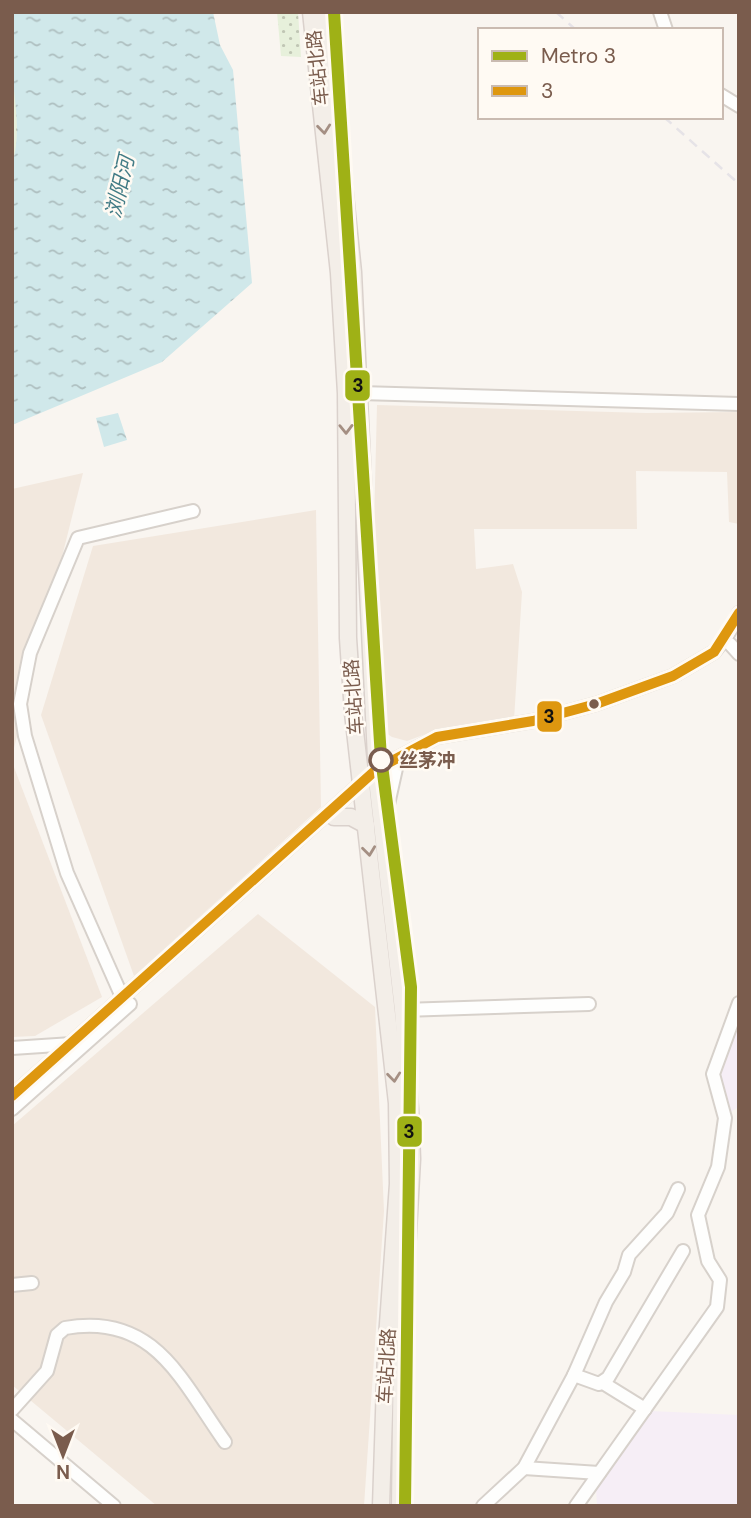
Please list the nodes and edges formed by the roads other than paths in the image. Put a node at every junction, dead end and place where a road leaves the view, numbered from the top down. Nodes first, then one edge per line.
1 (311, 12) edge
2 (326, 12) edge
3 (723, 96) edge
4 (739, 107) edge
5 (360, 393) junction
6 (739, 404) edge
7 (193, 512) dead end
8 (739, 613) edge
9 (739, 629) edge
10 (734, 649) edge
11 (17, 690) edge
12 (397, 764) junction
13 (369, 780) junction
14 (334, 817) junction
15 (366, 825) junction
16 (383, 825) junction
17 (123, 999) junction
18 (739, 1003) edge
19 (589, 1004) dead end
20 (403, 1010) junction
21 (73, 1044) junction
22 (12, 1048) edge
23 (12, 1096) edge
24 (12, 1108) edge
25 (678, 1189) dead end
26 (683, 1251) dead end
27 (32, 1283) dead end
28 (12, 1284) edge
29 (574, 1375) junction
30 (603, 1383) junction
31 (645, 1409) junction
32 (12, 1410) edge
33 (12, 1420) edge
34 (225, 1442) dead end
35 (524, 1468) junction
36 (599, 1473) junction
37 (114, 1506) edge
38 (381, 1506) edge
39 (400, 1506) edge
40 (483, 1506) edge
41 (576, 1506) edge

1 -> 13 main road, 车站北路
2 - 5 main road, 车站北路
3 - 4 street
5 - 6 street
5 - 13 main road, 车站北路
7 - 11 street
8 - 13 street
9 - 10 street
10 - 12 street
11 - 17 street
12 - 13 street
12 - 16 street
13 - 14 street
13 - 15 main road, 车站北路
13 - 16 main road, 车站北路
13 - 17 street
14 - 15 main road
14 - 24 street
15 -> 38 main road, 车站北路
16 - 20 main road, 车站北路
17 - 21 street
18 - 31 street
19 - 20 street
20 - 39 main road, 车站北路
21 - 22 street
21 - 23 street
25 - 29 street
26 - 30 street
27 - 28 street
29 - 30 street
29 - 35 street
30 - 31 street
31 - 36 street
32 - 34 street
33 - 37 street
35 - 36 street
35 - 40 street
36 - 41 street

